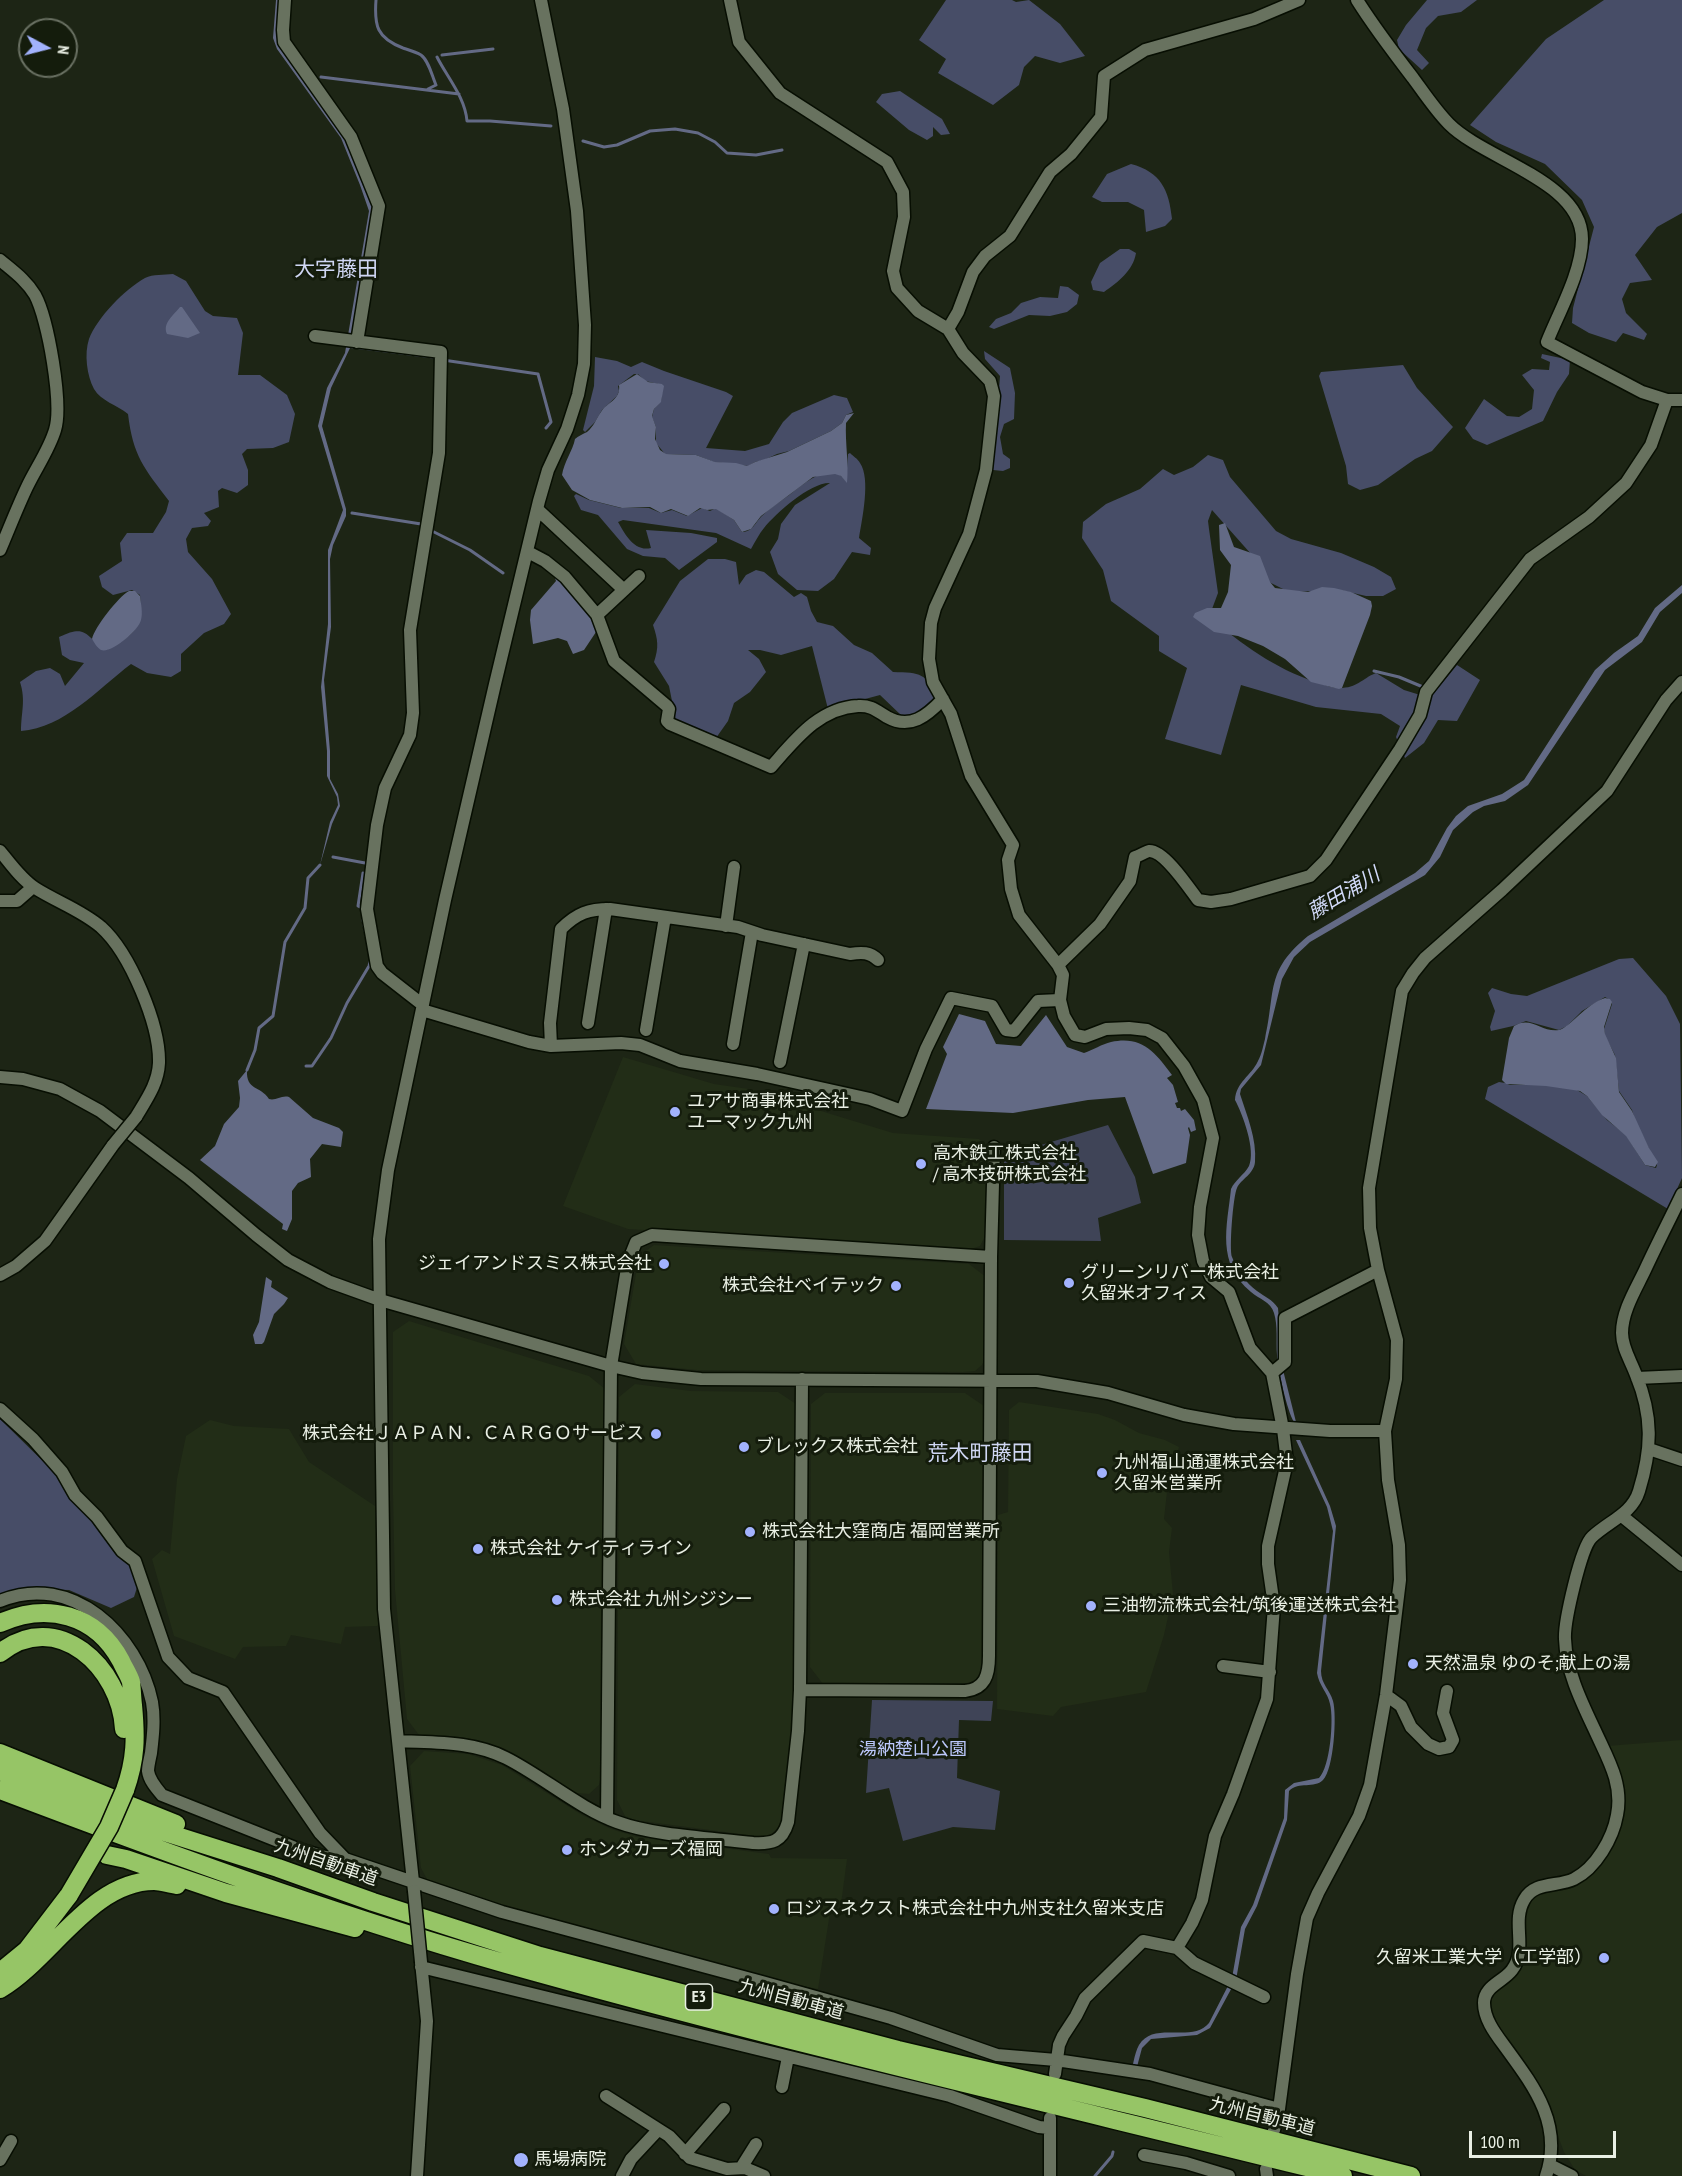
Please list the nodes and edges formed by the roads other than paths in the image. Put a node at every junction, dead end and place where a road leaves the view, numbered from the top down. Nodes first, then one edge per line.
1 (285, 0) edge
2 (541, 0) edge
3 (730, 0) edge
4 (1299, 0) edge
5 (1357, 0) edge
6 (0, 260) edge
7 (948, 329) junction
8 (315, 336) dead end
9 (352, 341) junction
10 (1667, 400) junction
11 (1682, 400) edge
12 (537, 509) junction
13 (0, 550) edge
14 (528, 552) junction
15 (639, 576) dead end
16 (624, 590) junction
17 (597, 615) junction
18 (1682, 682) edge
19 (942, 699) junction
20 (0, 851) edge
21 (734, 867) dead end
22 (33, 887) junction
23 (0, 901) edge
24 (606, 909) junction
25 (665, 917) junction
26 (726, 926) junction
27 (752, 932) junction
28 (804, 944) junction
29 (879, 960) dead end
30 (1058, 964) junction
31 (1060, 1000) junction
32 (423, 1007) junction
33 (588, 1023) dead end
34 (646, 1030) dead end
35 (733, 1044) dead end
36 (551, 1046) junction
37 (780, 1062) dead end
38 (0, 1077) edge
39 (994, 1147) dead end
40 (1682, 1194) edge
41 (991, 1257) junction
42 (1378, 1270) junction
43 (0, 1275) edge
44 (380, 1300) junction
45 (611, 1366) junction
46 (1278, 1368) junction
47 (1682, 1376) edge
48 (1638, 1378) junction
49 (802, 1379) junction
50 (990, 1380) junction
51 (0, 1409) edge
52 (1283, 1429) junction
53 (1385, 1431) junction
54 (1649, 1449) junction
55 (1682, 1460) edge
56 (1622, 1516) junction
57 (1682, 1565) edge
58 (0, 1601) edge
59 (0, 1623) edge
60 (0, 1640) edge
61 (0, 1653) edge
62 (1223, 1666) dead end
63 (1270, 1672) junction
64 (800, 1690) junction
65 (1447, 1691) dead end
66 (1386, 1695) junction
67 (132, 1703) junction
68 (0, 1737) edge
69 (398, 1742) junction
70 (0, 1753) edge
71 (38, 1769) junction
72 (0, 1770) edge
73 (119, 1788) junction
74 (0, 1790) edge
75 (607, 1818) junction
76 (107, 1855) dead end
77 (345, 1858) junction
78 (278, 1868) junction
79 (413, 1886) junction
80 (65, 1891) junction
81 (226, 1893) junction
82 (1177, 1948) junction
83 (0, 1956) edge
84 (421, 1965) junction
85 (0, 1972) edge
86 (536, 1973) junction
87 (0, 1989) edge
88 (1264, 1997) dead end
89 (788, 2057) junction
90 (1056, 2060) junction
91 (1055, 2074) dead end
92 (782, 2086) dead end
93 (606, 2096) dead end
94 (724, 2109) dead end
95 (1279, 2109) junction
96 (658, 2130) junction
97 (1274, 2130) dead end
98 (10, 2141) dead end
99 (756, 2144) dead end
100 (685, 2154) junction
101 (1144, 2156) dead end
102 (0, 2160) edge
103 (741, 2168) junction
104 (1548, 2170) edge
105 (417, 2176) edge
106 (622, 2176) edge
107 (764, 2176) edge
108 (1050, 2176) edge
109 (1229, 2176) edge
110 (1342, 2176) edge
111 (1411, 2176) edge
112 (1572, 2176) edge

1 - 9 street
2 - 12 street
3 - 7 street
4 - 7 street
5 - 10 street
6 - 13 street
7 - 19 street
8 - 9 street
9 - 32 street
10 - 11 street
10 - 30 street
12 - 14 street
12 - 16 street
14 - 17 street
14 - 32 street
15 - 16 street
16 - 17 street
17 - 19 street
18 - 42 street
19 - 30 street
20 - 22 street
21 - 26 street
22 - 23 street
22 - 43 street, bridge
24 - 25 street
24 - 33 street
24 - 36 street
25 - 26 street
25 - 34 street
26 - 27 street
27 - 28 street
27 - 35 street
28 - 29 street
28 - 37 street
30 - 31 street
31 - 36 street
31 - 46 street
32 - 36 street
32 - 44 street
38 - 44 street
39 - 41 street
40 - 48 street
41 - 45 street
41 - 50 street
42 - 46 street
42 - 53 street
44 - 45 street
44 - 69 street
45 - 49 street
45 - 75 street
46 - 52 street
47 - 48 street
48 - 54 street
49 - 50 street
49 - 64 street
50 - 52 street
50 - 64 street
51 - 77 street
52 - 53 street
52 - 63 street
53 - 66 street
54 - 55 street
54 - 56 street
56 - 57 street
56 - 104 street
58 - 77 street
59 - 67 highway
60 - 67 highway
61 - 73 highway
62 - 63 street
63 - 82 street
64 - 75 street
65 - 66 street
66 - 95 street
67 - 73 highway
68 - 71 highway
69 - 75 street
69 - 79 street
70 - 71 highway
71 - 78 highway
72 - 78 highway, 九州自動車道 / E3
73 - 80 highway
74 - 86 highway, 九州自動車道 / E3
76 - 81 highway
77 - 79 street
78 - 111 highway, 九州自動車道 / E3
79 - 84 street, bridge
79 - 90 street
80 - 83 highway
80 - 85 highway
81 - 86 highway
81 - 87 highway
82 - 88 street
82 - 90 street
84 - 89 street
84 - 105 street
86 - 110 highway, 九州自動車道 / E3
89 - 92 street
89 - 108 street
90 - 91 street
90 - 95 street
93 - 96 street
94 - 100 street
95 - 97 street
96 - 100 street
96 - 106 street
98 - 102 street
99 - 103 street
100 - 103 street
101 - 109 street
103 - 107 street
104 - 112 street

